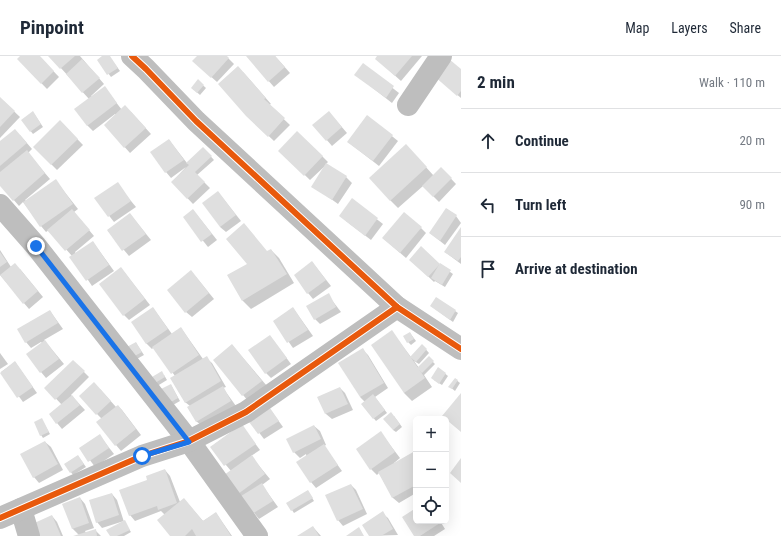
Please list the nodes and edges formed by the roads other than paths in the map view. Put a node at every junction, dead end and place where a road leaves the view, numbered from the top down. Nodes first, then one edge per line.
1 (132, 56) edge
2 (441, 56) edge
3 (408, 105) dead end
4 (0, 205) edge
5 (397, 307) junction
6 (461, 349) edge
7 (189, 442) junction
8 (21, 509) junction
9 (0, 518) edge
10 (29, 536) edge
11 (257, 536) edge

1 - 5 street
2 - 3 street
4 - 7 street
5 - 6 street
5 - 7 street
7 - 8 street
7 - 11 street
8 - 9 street
8 - 10 street

